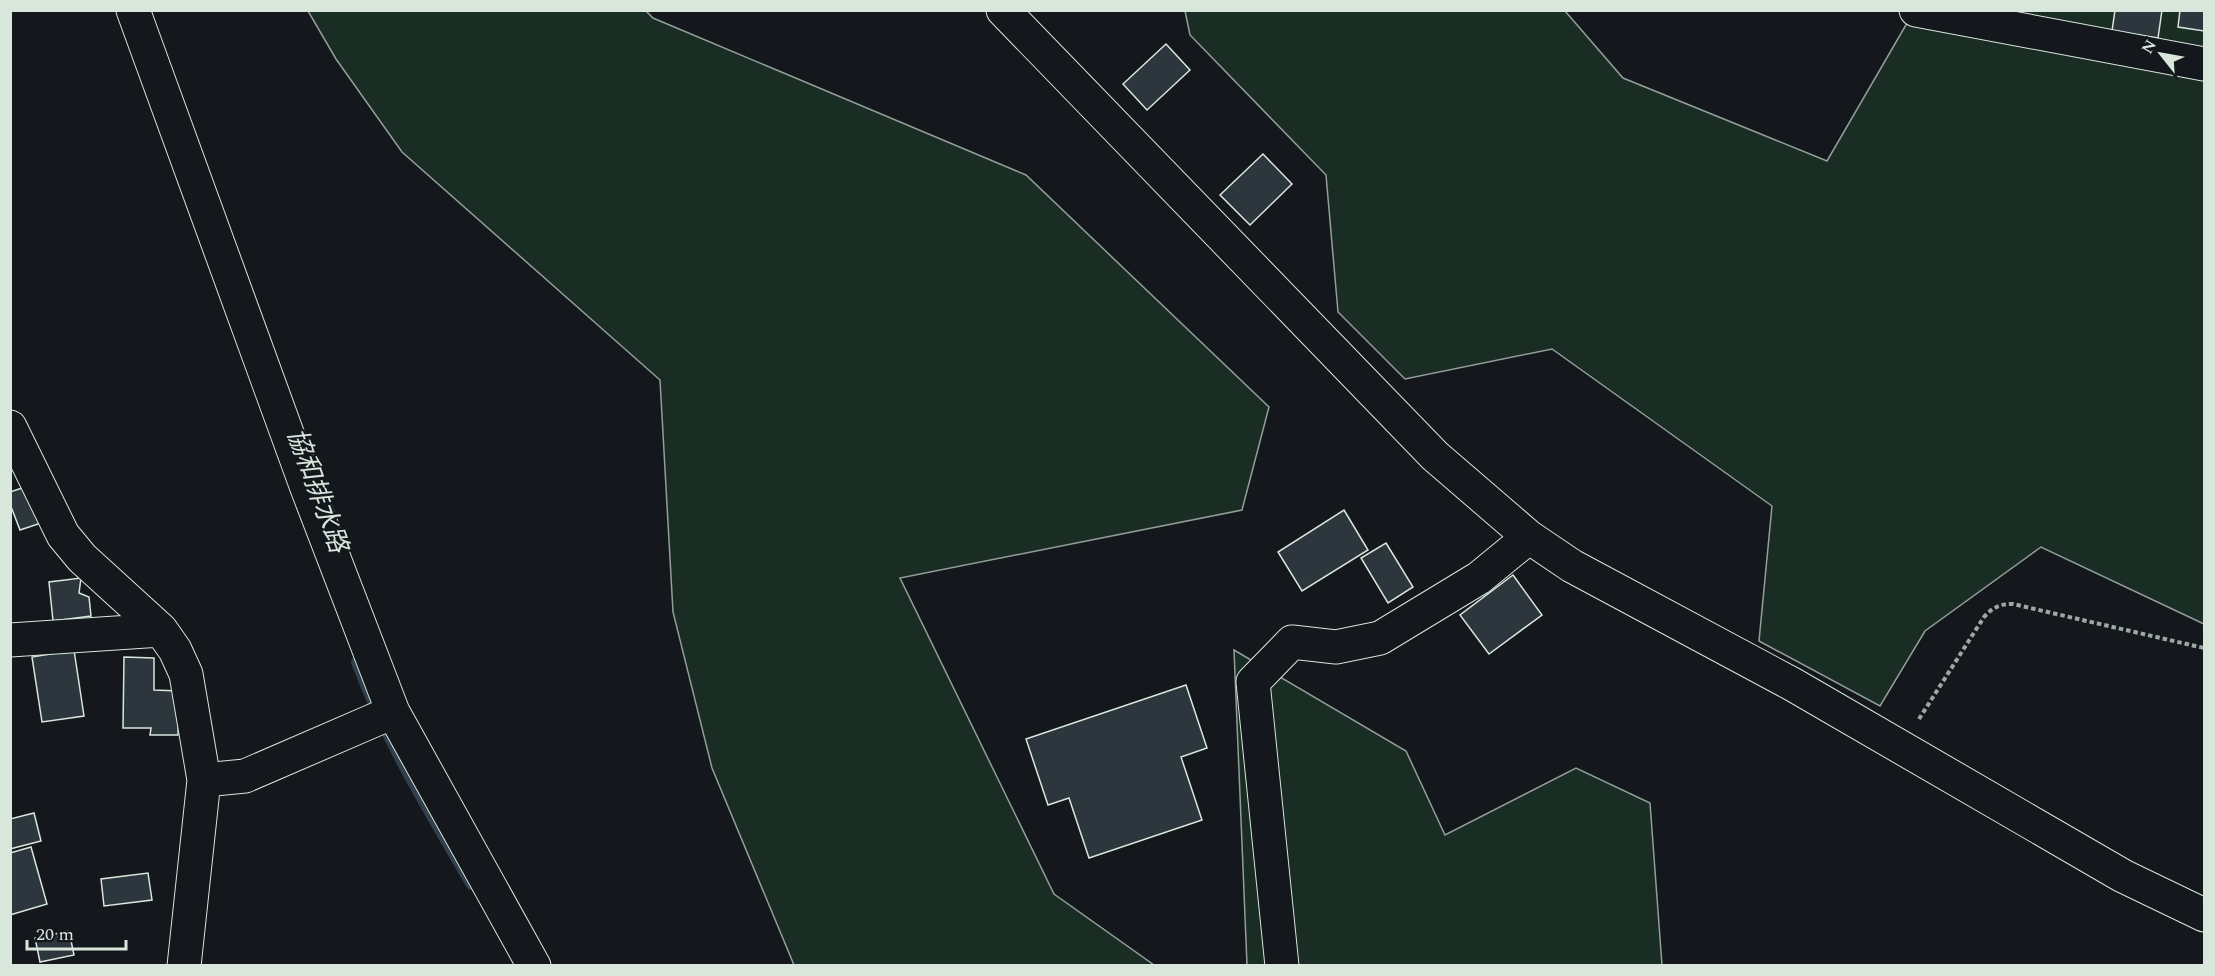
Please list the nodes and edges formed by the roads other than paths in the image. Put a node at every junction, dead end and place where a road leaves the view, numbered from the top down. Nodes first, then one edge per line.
1 (134, 10) edge
2 (1003, 10) edge
3 (1916, 10) edge
4 (2205, 64) edge
5 (10, 427) edge
6 (1529, 537) junction
7 (161, 630) junction
8 (10, 640) edge
9 (381, 718) junction
10 (204, 780) junction
11 (2205, 915) edge
12 (184, 966) edge
13 (534, 966) edge
14 (1282, 966) edge

1 - 9 street
2 - 6 street
3 - 4 street
5 - 7 street
6 - 11 street
6 - 14 street
7 - 8 street
7 - 10 street
9 - 10 street
9 - 13 street
10 - 12 street

